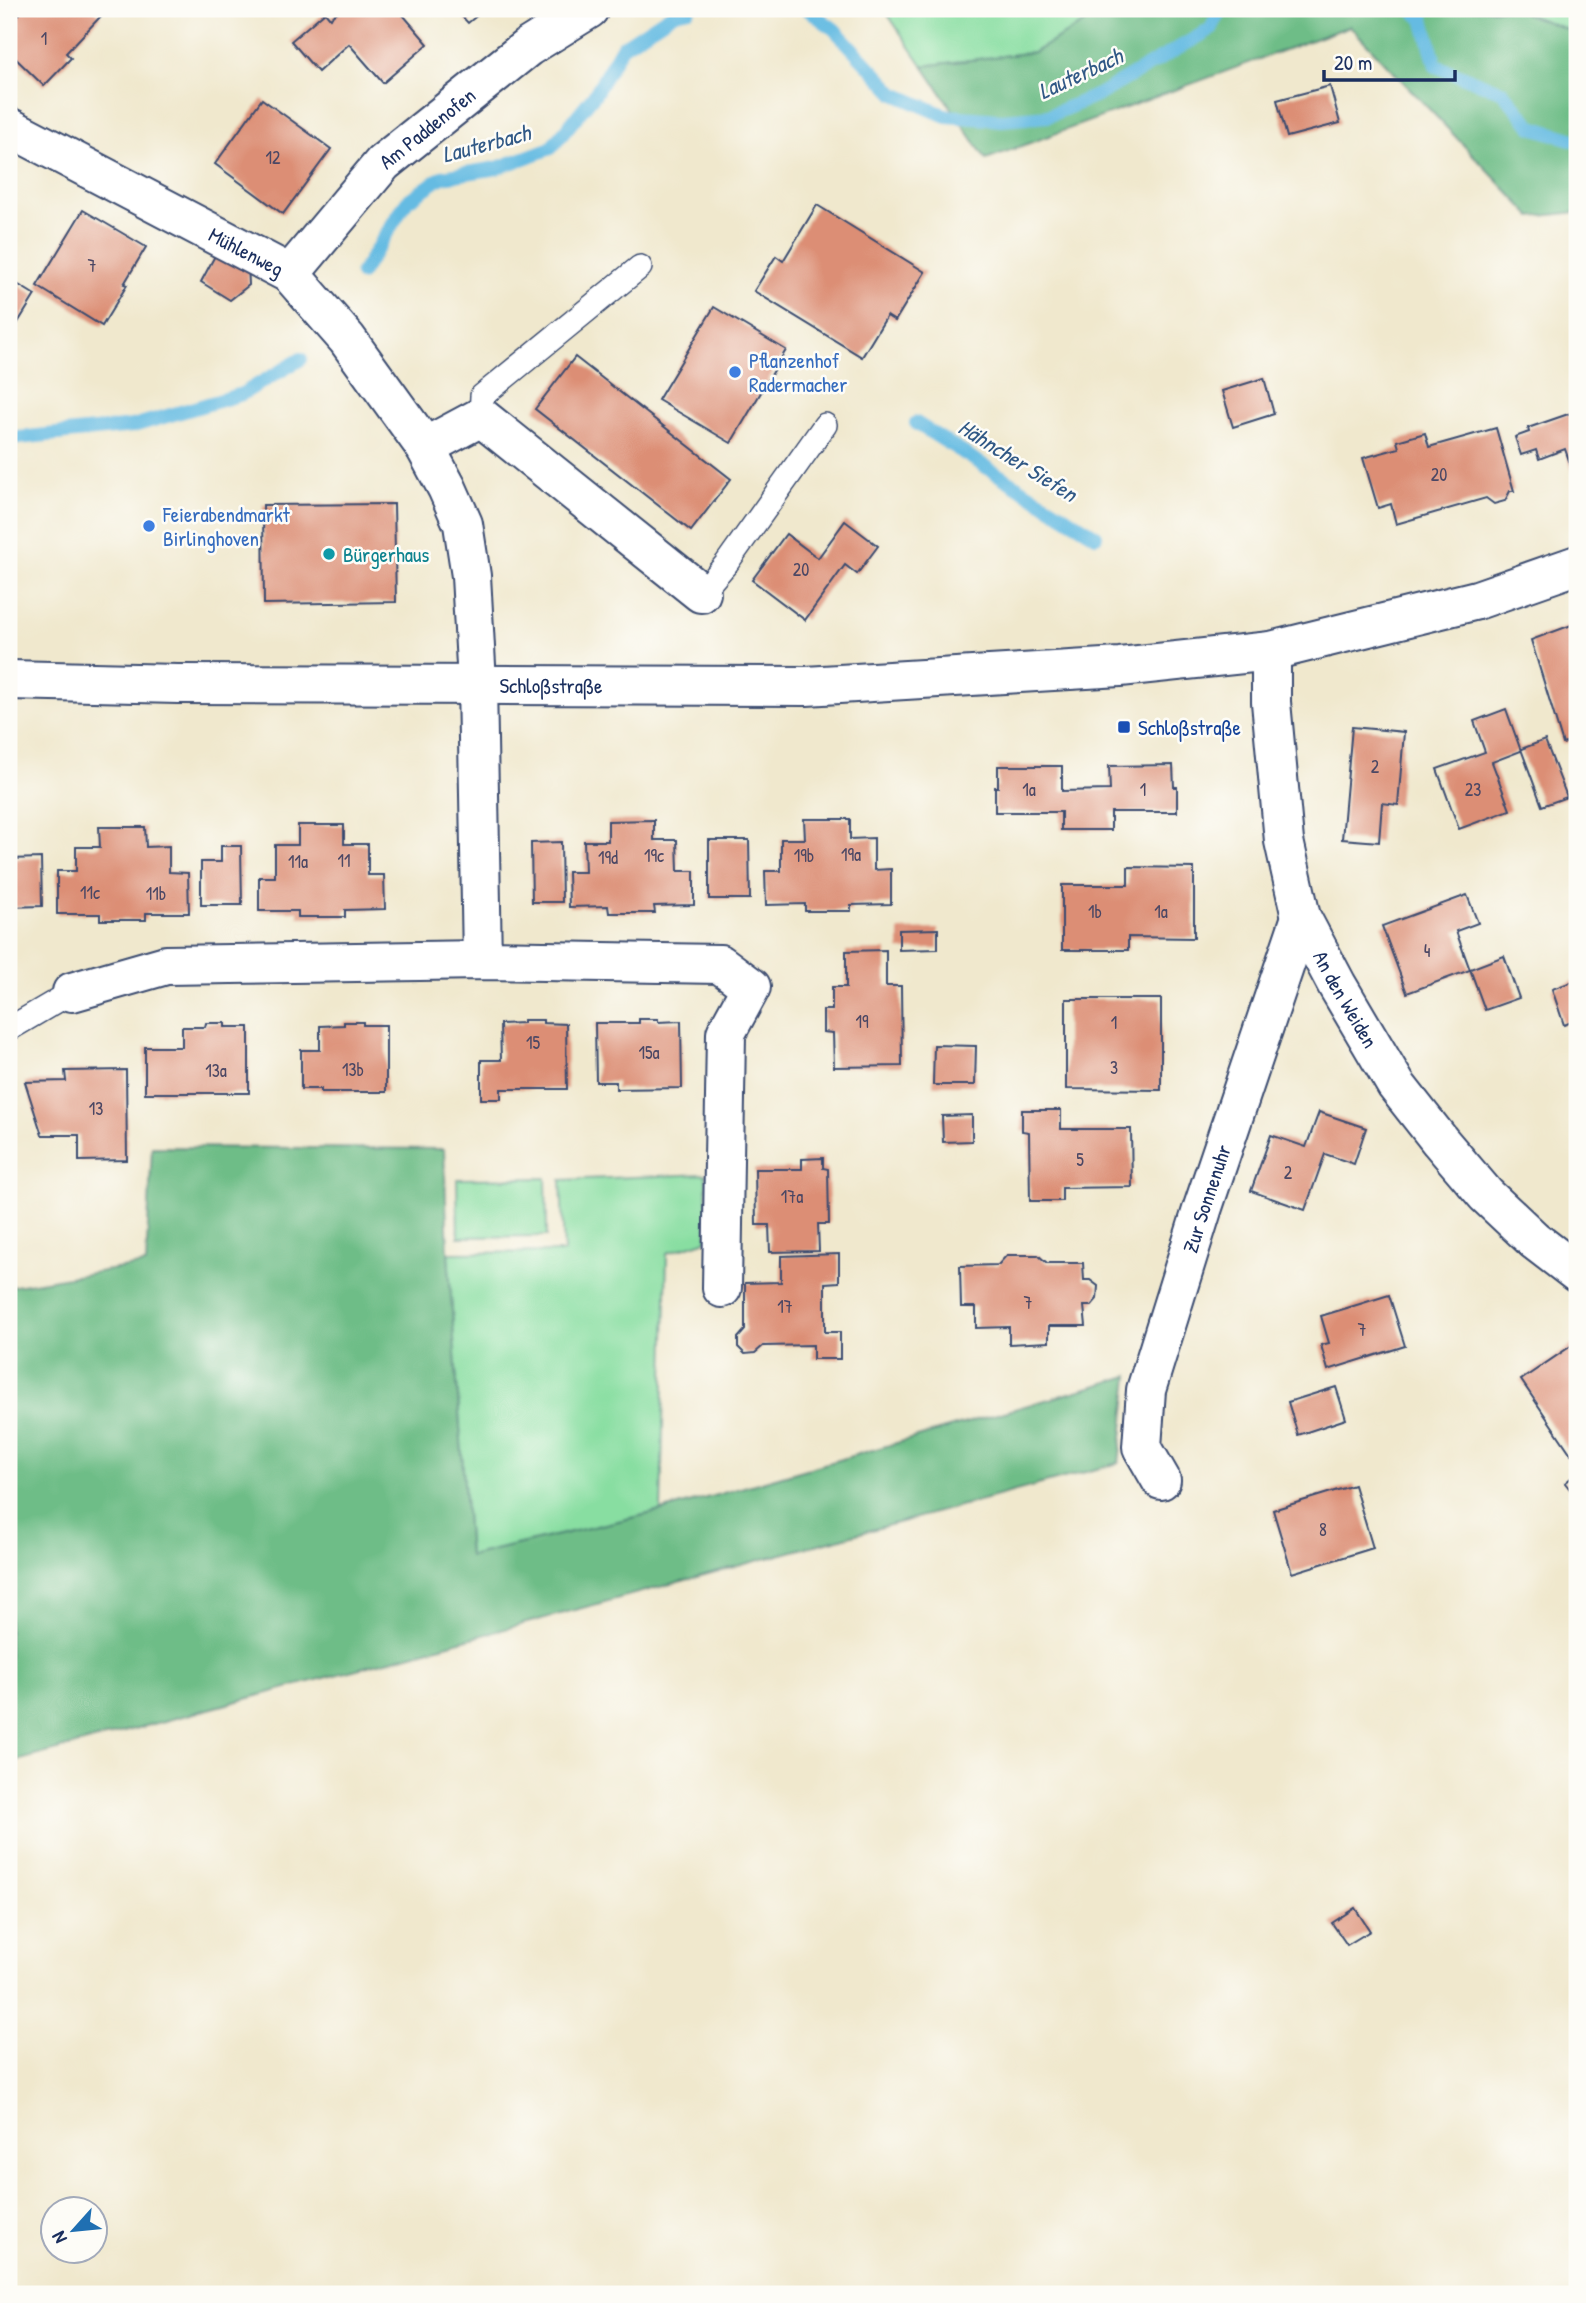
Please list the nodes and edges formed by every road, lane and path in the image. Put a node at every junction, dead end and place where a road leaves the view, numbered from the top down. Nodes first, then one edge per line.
1 (589, 9) edge
2 (9, 128) edge
3 (640, 267) dead end
4 (290, 274) junction
5 (481, 417) junction
6 (825, 425) dead end
7 (425, 447) junction
8 (1577, 565) edge
9 (701, 593) joint
10 (1271, 651) junction
11 (9, 680) edge
12 (477, 683) junction
13 (1301, 917) junction
14 (482, 960) junction
15 (72, 992) joint
16 (9, 1029) edge
17 (1577, 1273) edge
18 (722, 1288) dead end
19 (1161, 1480) dead end

1 - 4 street, Am Paddenofen
2 - 4 street, Mühlenweg
3 - 5 lane
4 - 7 street, Mühlenweg
5 - 7 street
5 - 9 street
6 - 9 lane
7 - 12 street, Mühlenweg
8 - 10 street, Schloßstraße
10 - 12 street, Schloßstraße
10 - 13 street, An den Weiden
11 - 12 street, Schloßstraße
12 - 14 street, Schloßstraße
13 - 17 street, An den Weiden
13 - 19 street, Zur Sonnenuhr
14 - 15 street
14 - 18 street
15 - 16 lane

